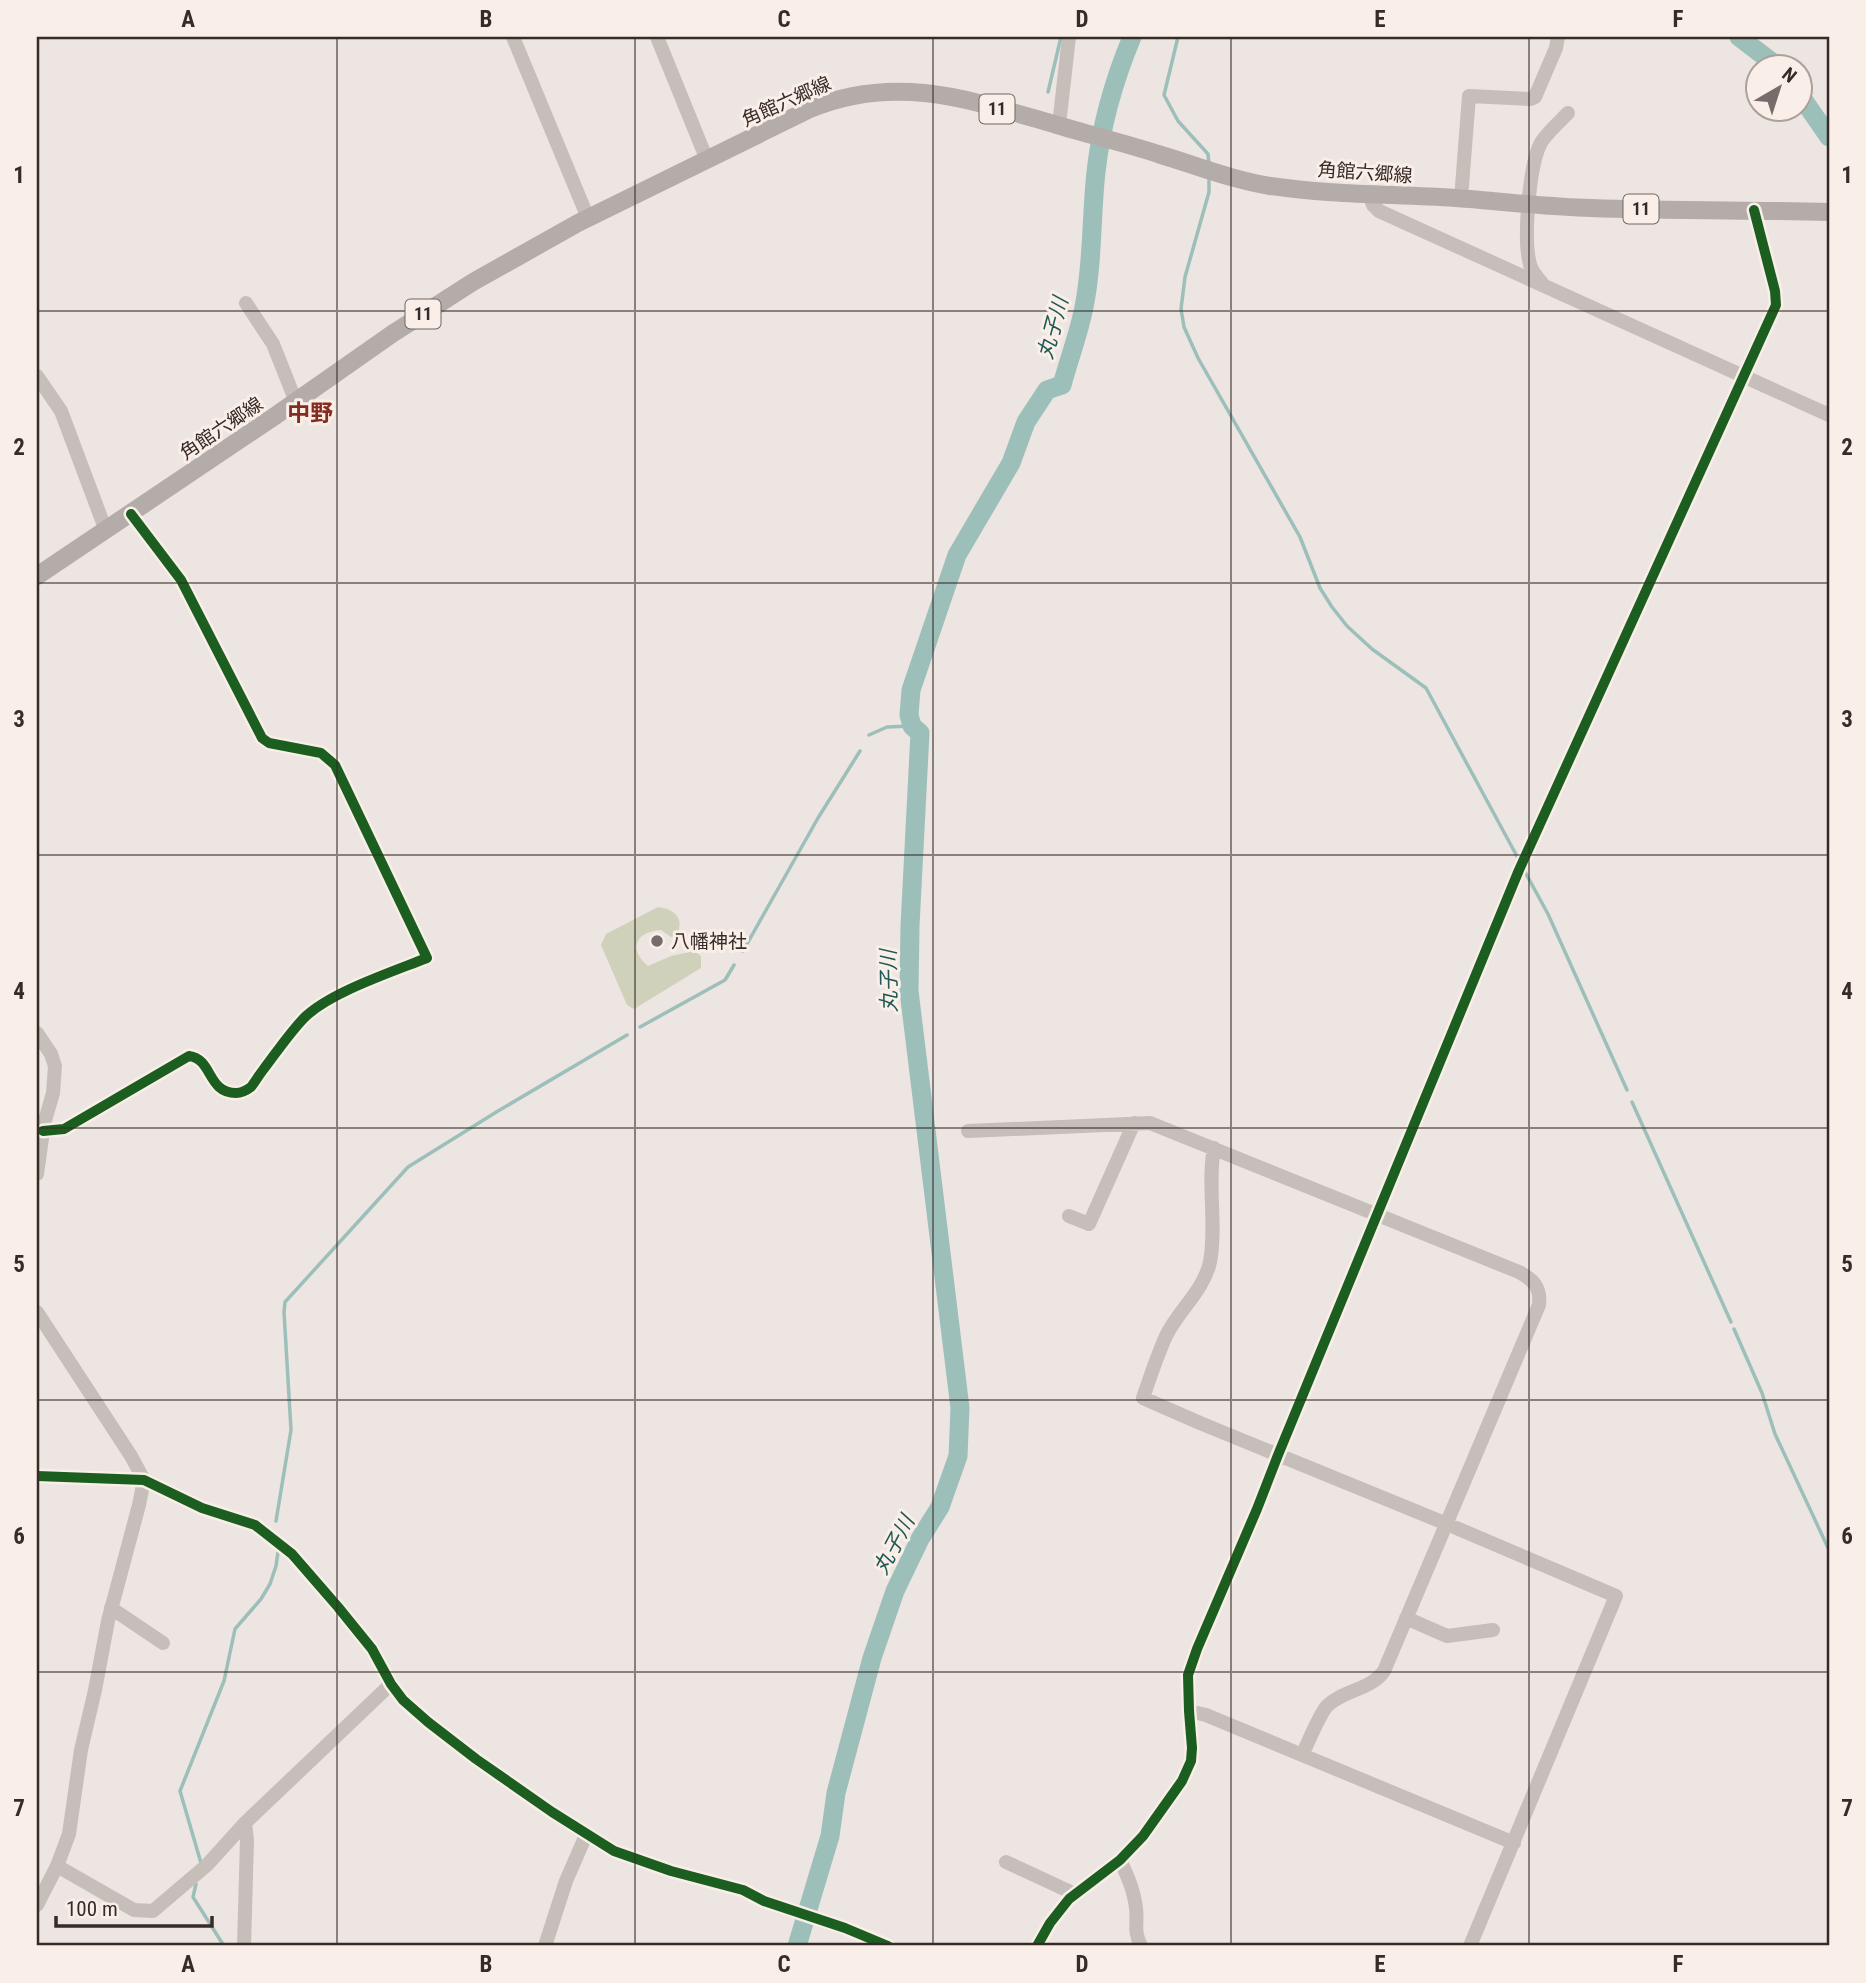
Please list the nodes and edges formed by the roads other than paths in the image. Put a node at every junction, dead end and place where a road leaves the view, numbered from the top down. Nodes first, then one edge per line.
1 (513, 37) edge
2 (657, 37) edge
3 (1069, 37) edge
4 (1558, 37) edge
5 (1568, 113) dead end
6 (1059, 125) junction
7 (707, 160) junction
8 (1369, 194) junction
9 (1461, 199) junction
10 (1529, 205) junction
11 (1754, 210) junction
12 (1829, 212) edge
13 (588, 218) junction
14 (1543, 284) junction
15 (246, 303) dead end
16 (37, 376) edge
17 (1743, 376) junction
18 (296, 402) junction
19 (1829, 415) edge
20 (131, 514) junction
21 (106, 531) junction
22 (37, 576) edge
23 (37, 1032) edge
24 (1134, 1123) junction
25 (43, 1130) junction
26 (968, 1131) dead end
27 (1214, 1148) junction
28 (37, 1174) edge
29 (1377, 1214) junction
30 (1069, 1216) dead end
31 (37, 1312) edge
32 (1278, 1455) junction
33 (37, 1476) edge
34 (144, 1480) junction
35 (1447, 1524) junction
36 (111, 1608) junction
37 (1406, 1618) junction
38 (1493, 1630) dead end
39 (163, 1643) dead end
40 (391, 1684) junction
41 (1189, 1711) junction
42 (1302, 1755) junction
43 (245, 1823) junction
44 (586, 1835) junction
45 (1514, 1843) junction
46 (1120, 1860) junction
47 (1006, 1861) dead end
48 (57, 1866) junction
49 (1075, 1894) junction
50 (37, 1905) edge
51 (244, 1946) edge
52 (545, 1946) edge
53 (888, 1946) edge
54 (1037, 1946) edge
55 (1141, 1946) edge
56 (1470, 1946) edge

1 - 13 street
2 - 7 street
3 - 6 street
4 - 9 street
5 - 10 street
6 - 7 main road, 角館六郷線 / 11
6 - 8 main road, 角館六郷線 / 11
7 - 13 main road, 角館六郷線 / 11
8 - 9 main road, 角館六郷線 / 11
8 - 14 street
9 - 10 main road, 角館六郷線 / 11
10 - 11 main road, 角館六郷線 / 11
10 - 14 street
11 - 12 main road, 角館六郷線 / 11
11 - 17 street
13 - 18 main road, 角館六郷線 / 11
14 - 17 street
15 - 18 street
16 - 21 street
17 - 19 street
17 - 29 street
18 - 20 main road, 角館六郷線 / 11
20 - 21 main road, 角館六郷線 / 11
20 - 25 street
21 - 22 main road, 角館六郷線 / 11
23 - 25 street
24 - 26 street
24 - 27 street
24 - 30 street
25 - 28 street
27 - 29 street
27 - 32 street
29 - 32 street
29 - 35 street
31 - 34 street
32 - 35 street
32 - 41 street
33 - 34 street
34 - 36 street
34 - 40 street
35 - 37 street
35 - 45 street
36 - 39 street
36 - 48 street
37 - 38 street
37 - 42 street
40 - 43 street
40 - 44 street
41 - 42 street
41 - 46 street
42 - 45 street
43 - 48 street
43 - 51 street
44 - 52 street
44 - 53 street
45 - 56 street
46 - 49 street
46 - 55 street
47 - 49 street
48 - 50 street
49 - 54 street

